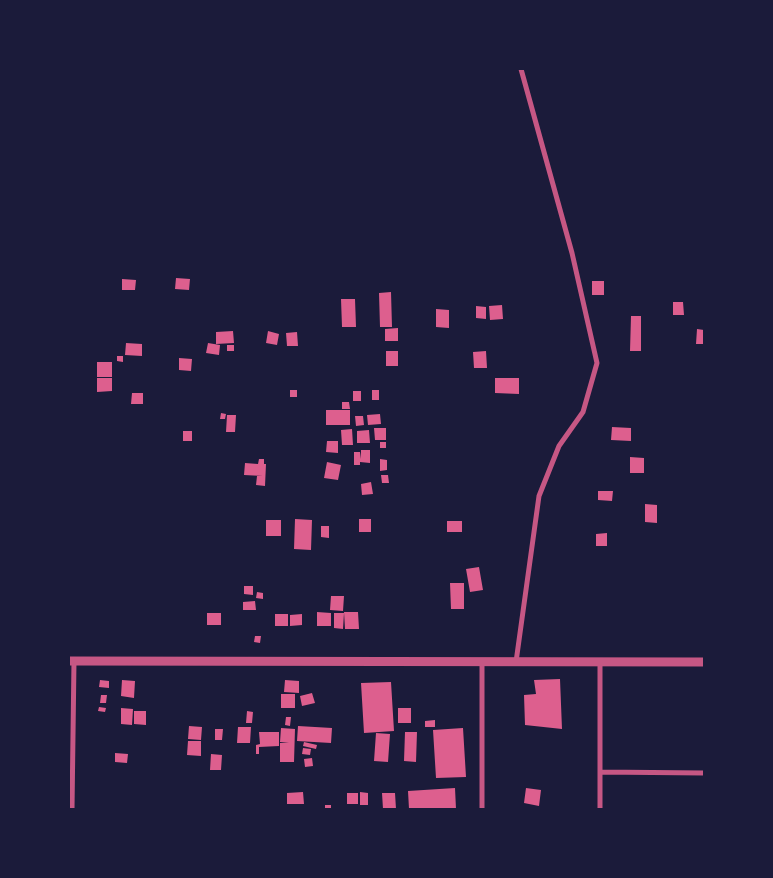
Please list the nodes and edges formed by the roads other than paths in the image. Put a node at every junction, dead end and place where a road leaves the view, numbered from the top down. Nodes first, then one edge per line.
1 (521, 69) edge
2 (71, 661) edge
3 (482, 661) junction
4 (516, 662) junction
5 (600, 662) junction
6 (704, 662) edge
7 (600, 772) junction
8 (704, 773) edge
9 (72, 809) edge
10 (482, 809) edge
11 (600, 809) edge

1 - 4 street
2 - 3 street
2 - 9 street
3 - 4 street
3 - 10 street
4 - 5 street
5 - 6 street
5 - 7 street
7 - 8 street
7 - 11 street

